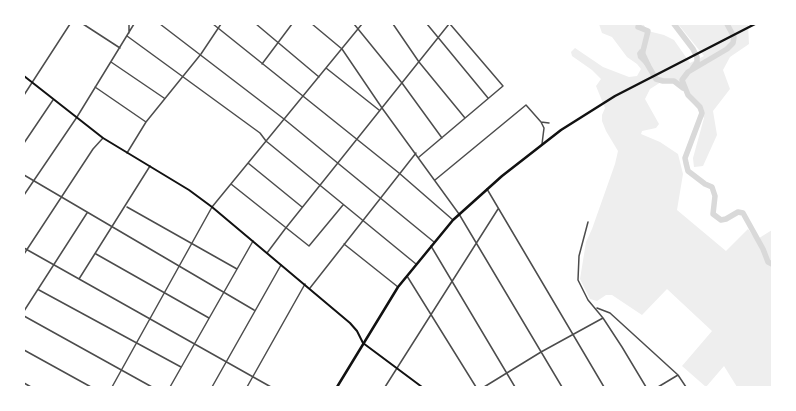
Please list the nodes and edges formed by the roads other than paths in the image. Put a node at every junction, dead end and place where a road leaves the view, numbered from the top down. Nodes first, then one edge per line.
1 (70, 24) edge
2 (83, 24) edge
3 (129, 24) edge
4 (134, 24) edge
5 (160, 24) edge
6 (212, 24) edge
7 (221, 24) edge
8 (256, 24) edge
9 (292, 24) edge
10 (312, 24) edge
11 (354, 24) edge
12 (362, 24) edge
13 (393, 24) edge
14 (427, 24) edge
15 (450, 24) edge
16 (755, 24) edge
17 (218, 28) junction
18 (359, 28) junction
19 (129, 33) junction
20 (127, 36) junction
21 (438, 38) junction
22 (278, 43) junction
23 (120, 48) junction
24 (342, 48) junction
25 (201, 54) junction
26 (111, 62) junction
27 (419, 62) junction
28 (262, 64) junction
29 (326, 68) junction
30 (24, 76) edge
31 (184, 76) junction
32 (319, 77) junction
33 (32, 83) junction
34 (402, 83) junction
35 (95, 87) junction
36 (24, 95) edge
37 (303, 96) junction
38 (164, 98) junction
39 (54, 99) junction
40 (488, 99) junction
41 (382, 108) junction
42 (380, 110) junction
43 (76, 117) junction
44 (465, 118) junction
45 (284, 119) junction
46 (146, 122) junction
47 (541, 122) junction
48 (549, 123) dead end
49 (103, 138) junction
50 (442, 138) junction
51 (356, 140) junction
52 (266, 141) junction
53 (24, 143) edge
54 (542, 144) junction
55 (127, 153) junction
56 (416, 153) junction
57 (419, 157) junction
58 (248, 163) junction
59 (337, 164) junction
60 (150, 166) junction
61 (398, 173) junction
62 (24, 175) edge
63 (436, 180) junction
64 (33, 182) junction
65 (231, 184) junction
66 (319, 186) junction
67 (487, 189) junction
68 (24, 194) edge
69 (61, 198) junction
70 (379, 198) junction
71 (343, 204) junction
72 (126, 206) junction
73 (212, 207) junction
74 (302, 207) junction
75 (498, 209) junction
76 (87, 213) junction
77 (459, 214) junction
78 (362, 220) junction
79 (453, 220) junction
80 (588, 222) dead end
81 (112, 228) junction
82 (285, 229) junction
83 (253, 241) junction
84 (434, 242) junction
85 (476, 243) junction
86 (192, 244) junction
87 (344, 244) junction
88 (430, 246) junction
89 (24, 248) edge
90 (27, 250) junction
91 (267, 253) junction
92 (24, 254) edge
93 (96, 254) junction
94 (53, 264) junction
95 (281, 264) junction
96 (416, 264) junction
97 (179, 267) junction
98 (237, 269) junction
99 (407, 276) junction
100 (79, 279) junction
101 (452, 282) junction
102 (305, 284) junction
103 (398, 287) junction
104 (310, 288) junction
105 (38, 290) junction
106 (224, 292) junction
107 (165, 293) junction
108 (596, 308) junction
109 (254, 310) junction
110 (24, 311) edge
111 (432, 314) junction
112 (24, 316) edge
113 (209, 318) junction
114 (603, 318) junction
115 (150, 319) junction
116 (573, 335) junction
117 (363, 343) junction
118 (137, 344) junction
119 (194, 344) junction
120 (24, 350) edge
121 (541, 352) junction
122 (226, 362) junction
123 (181, 368) junction
124 (397, 368) junction
125 (122, 370) junction
126 (507, 374) junction
127 (678, 374) junction
128 (253, 377) junction
129 (24, 383) edge
130 (31, 387) edge
131 (91, 387) edge
132 (112, 387) edge
133 (152, 387) edge
134 (170, 387) edge
135 (212, 387) edge
136 (247, 387) edge
137 (271, 387) edge
138 (337, 387) edge
139 (386, 387) edge
140 (422, 387) edge
141 (476, 387) edge
142 (484, 387) edge
143 (515, 387) edge
144 (562, 387) edge
145 (604, 387) edge
146 (646, 387) edge
147 (658, 387) edge
148 (686, 387) edge

1 - 33 street
2 - 23 street
3 - 19 street
4 - 19 street
5 - 25 street
6 - 17 street
7 - 17 street
8 - 22 street
9 - 22 street
10 - 24 street
11 - 18 street
12 - 18 street
13 - 27 street
14 - 21 street
15 - 21 street
15 - 40 street
16 - 54 main road
17 - 25 street
17 - 28 street
18 - 24 street
18 - 34 street
19 - 20 street
20 - 23 street
20 - 31 street
21 - 27 street
21 - 40 street
22 - 28 street
22 - 32 street
23 - 26 street
24 - 29 street
24 - 41 street
25 - 31 street
25 - 45 street
26 - 35 street
26 - 38 street
27 - 34 street
27 - 44 street
28 - 37 street
29 - 32 street
29 - 42 street
30 - 33 main road
31 - 38 street
31 - 52 street
32 - 37 street
33 - 36 street
33 - 39 main road
34 - 41 street
34 - 50 street
35 - 43 street
35 - 46 street
37 - 45 street
37 - 51 street
38 - 46 street
39 - 43 main road
39 - 53 street
40 - 44 street
41 - 42 street
41 - 56 street
42 - 51 street
43 - 49 main road
43 - 64 street
44 - 50 street
45 - 52 street
45 - 59 street
46 - 55 street
47 - 48 street
47 - 54 street
47 - 63 street
49 - 55 main road
49 - 69 street
50 - 57 street
51 - 59 street
51 - 61 street
52 - 58 street
52 - 66 street
54 - 67 main road
55 - 60 main road
56 - 57 street
56 - 61 street
57 - 63 street
58 - 65 street
58 - 74 street
59 - 66 street
59 - 70 street
60 - 72 street
60 - 73 main road
61 - 70 street
61 - 79 street
62 - 64 street
63 - 77 street
64 - 68 street
64 - 69 street
65 - 73 street
65 - 82 street
66 - 71 street
66 - 74 street
67 - 75 street
67 - 77 main road
69 - 76 street
69 - 90 street
70 - 78 street
70 - 84 street
71 - 78 street
71 - 82 street
72 - 81 street
72 - 86 street
73 - 83 main road
73 - 86 street
74 - 82 street
75 - 85 street
75 - 116 street
76 - 81 street
76 - 94 street
77 - 79 main road
77 - 85 street
78 - 87 street
78 - 96 street
79 - 84 main road
80 - 108 street
81 - 93 street
81 - 97 street
82 - 91 street
83 - 91 main road
83 - 98 street
84 - 88 main road
85 - 101 street
85 - 121 street
86 - 97 street
86 - 98 street
87 - 103 street
87 - 104 street
88 - 96 main road
88 - 101 street
89 - 90 street
90 - 92 street
90 - 94 street
91 - 95 main road
93 - 100 street
93 - 107 street
94 - 100 street
94 - 105 street
95 - 102 main road
95 - 109 street
96 - 99 main road
97 - 106 street
97 - 107 street
98 - 106 street
99 - 103 main road
99 - 111 street
100 - 115 street
101 - 111 street
101 - 126 street
102 - 104 main road
102 - 128 street
103 - 117 main road
104 - 117 main road
105 - 110 street
105 - 118 street
106 - 109 street
106 - 113 street
107 - 113 street
107 - 115 street
108 - 114 street
108 - 127 street
109 - 122 street
111 - 124 street
111 - 141 street
112 - 125 street
113 - 119 street
114 - 116 street
114 - 146 street
115 - 118 street
115 - 119 street
116 - 121 street
116 - 145 street
117 - 124 main road
117 - 138 main road
118 - 123 street
118 - 125 street
119 - 122 street
119 - 123 street
120 - 131 street
121 - 126 street
121 - 144 street
122 - 128 street
122 - 135 street
123 - 134 street
124 - 139 street
124 - 140 main road
125 - 132 street
125 - 133 street
126 - 142 street
126 - 143 street
127 - 147 street
127 - 148 street
128 - 136 street
128 - 137 street
129 - 130 street

